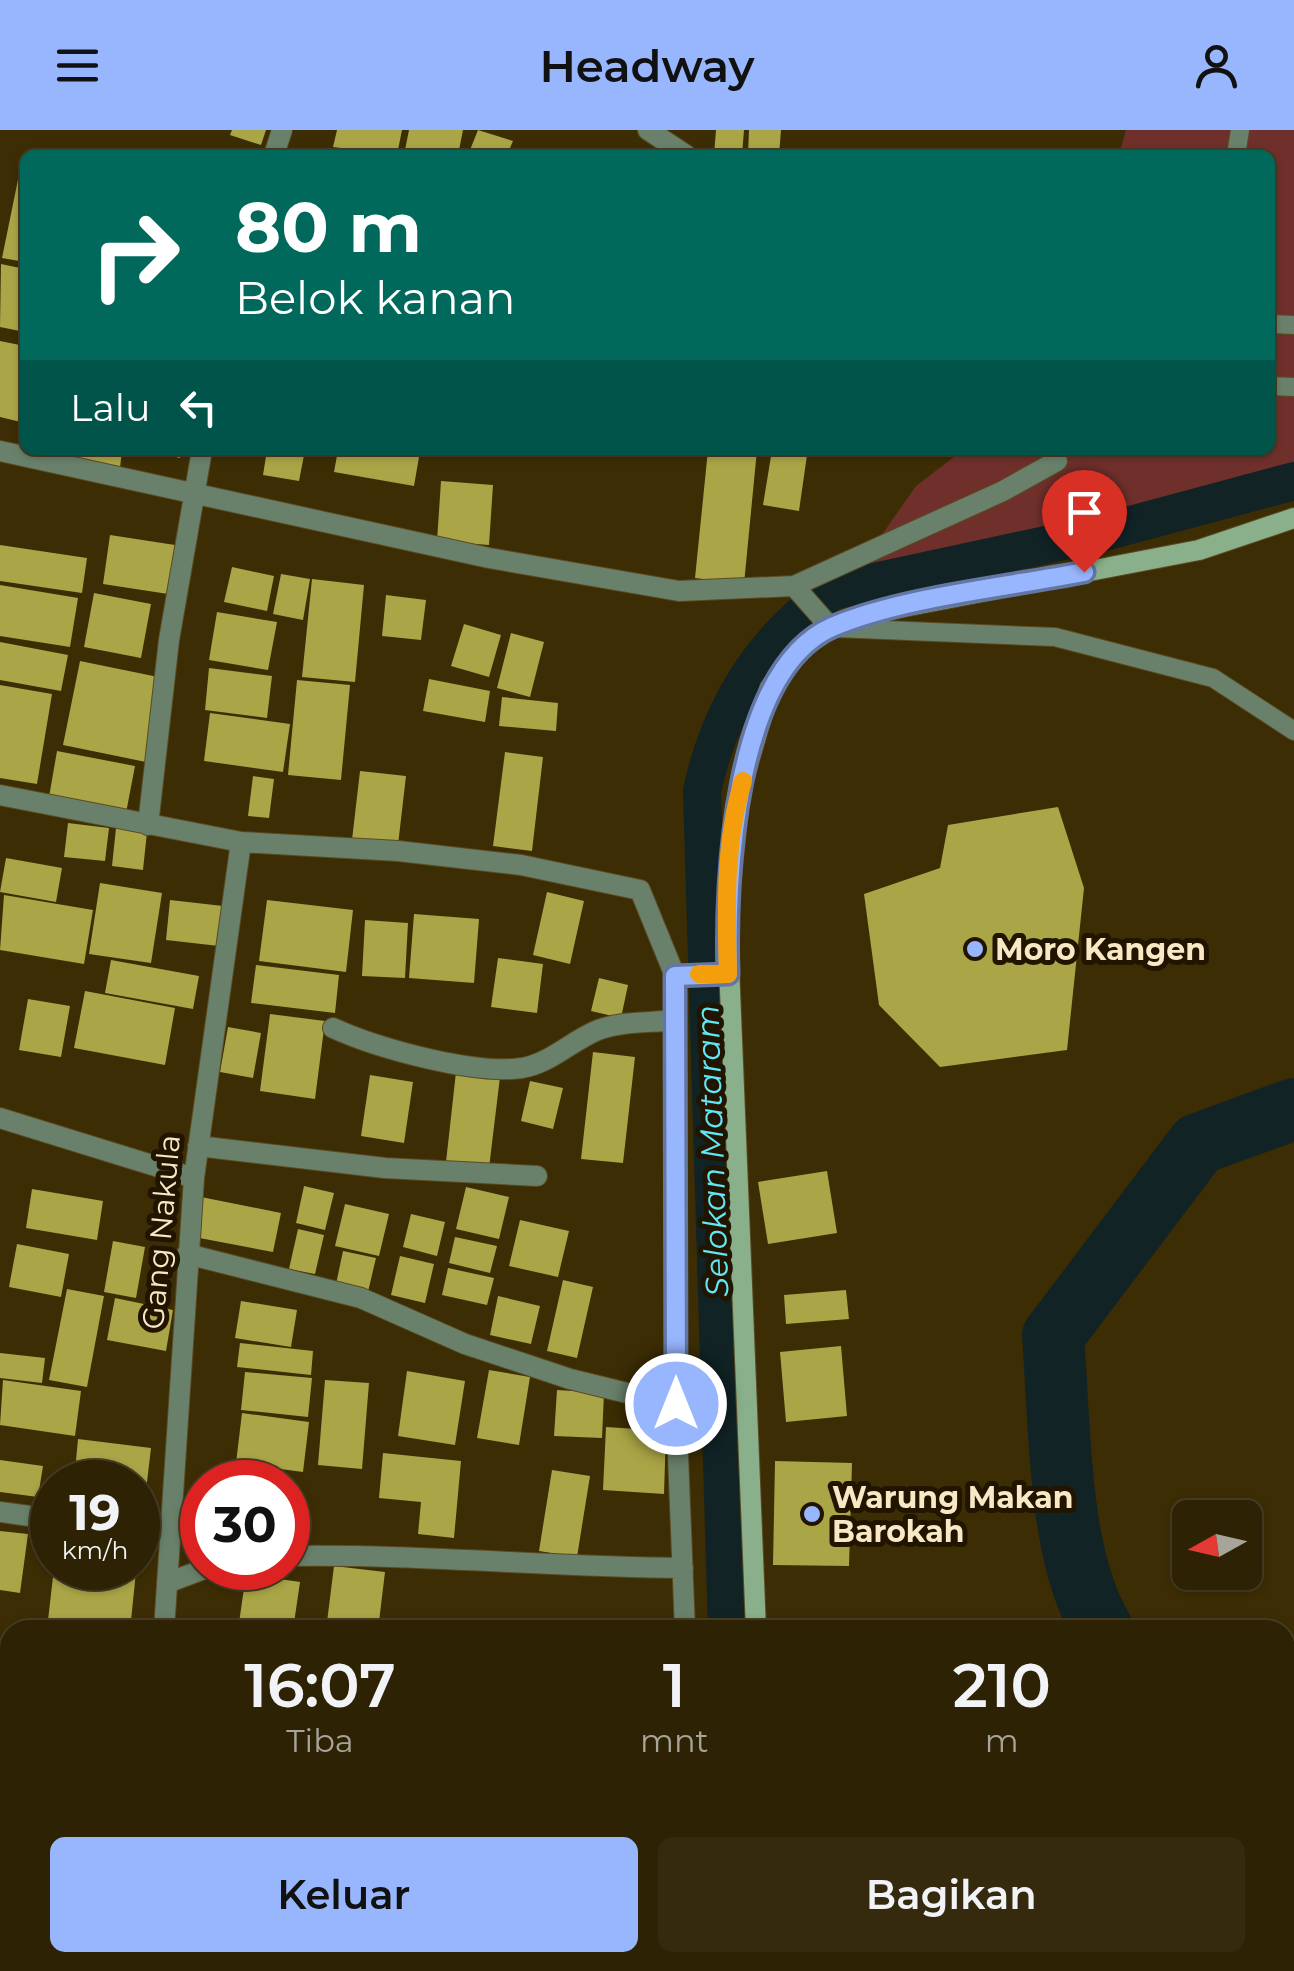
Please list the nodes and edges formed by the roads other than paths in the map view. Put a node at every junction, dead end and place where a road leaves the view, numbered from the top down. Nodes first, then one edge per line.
1 (648, 130) edge
2 (678, 150) edge
3 (0, 452) edge
4 (201, 455) edge
5 (1057, 461) dead end
6 (192, 494) junction
7 (1294, 518) edge
8 (799, 590) junction
9 (827, 623) junction
10 (1294, 731) edge
11 (0, 794) edge
12 (148, 825) junction
13 (241, 842) junction
14 (723, 974) junction
15 (680, 975) junction
16 (675, 1020) junction
17 (333, 1028) dead end
18 (0, 1118) edge
19 (198, 1146) junction
20 (537, 1176) dead end
21 (194, 1178) junction
22 (187, 1254) junction
23 (676, 1404) junction
24 (0, 1512) edge
25 (30, 1516) edge
26 (160, 1533) edge
27 (170, 1535) junction
28 (310, 1556) edge
29 (683, 1568) junction
30 (180, 1578) edge
31 (167, 1583) junction
32 (165, 1620) edge
33 (684, 1620) edge
34 (755, 1620) edge

1 - 2 street
3 - 6 street
4 - 6 street
5 - 8 street
6 - 8 street
6 - 12 street
7 - 9 street
8 - 9 street
9 - 10 lane
9 - 14 street
11 - 12 street
12 - 13 street
13 - 15 street
13 - 19 street, Gang Nakula
14 - 15 street
14 - 34 street
15 - 16 street
16 - 17 street
16 - 23 street
18 - 21 street
19 - 20 street
19 - 21 street, Gang Nakula
21 - 22 street, Gang Nakula
22 - 23 street
22 - 27 street, Gang Nakula
23 - 29 street
24 - 25 street
26 - 27 street
27 - 31 street, Gang Nakula
28 - 29 street
29 - 33 street
30 - 31 street
31 - 32 street, Gang Nakula

